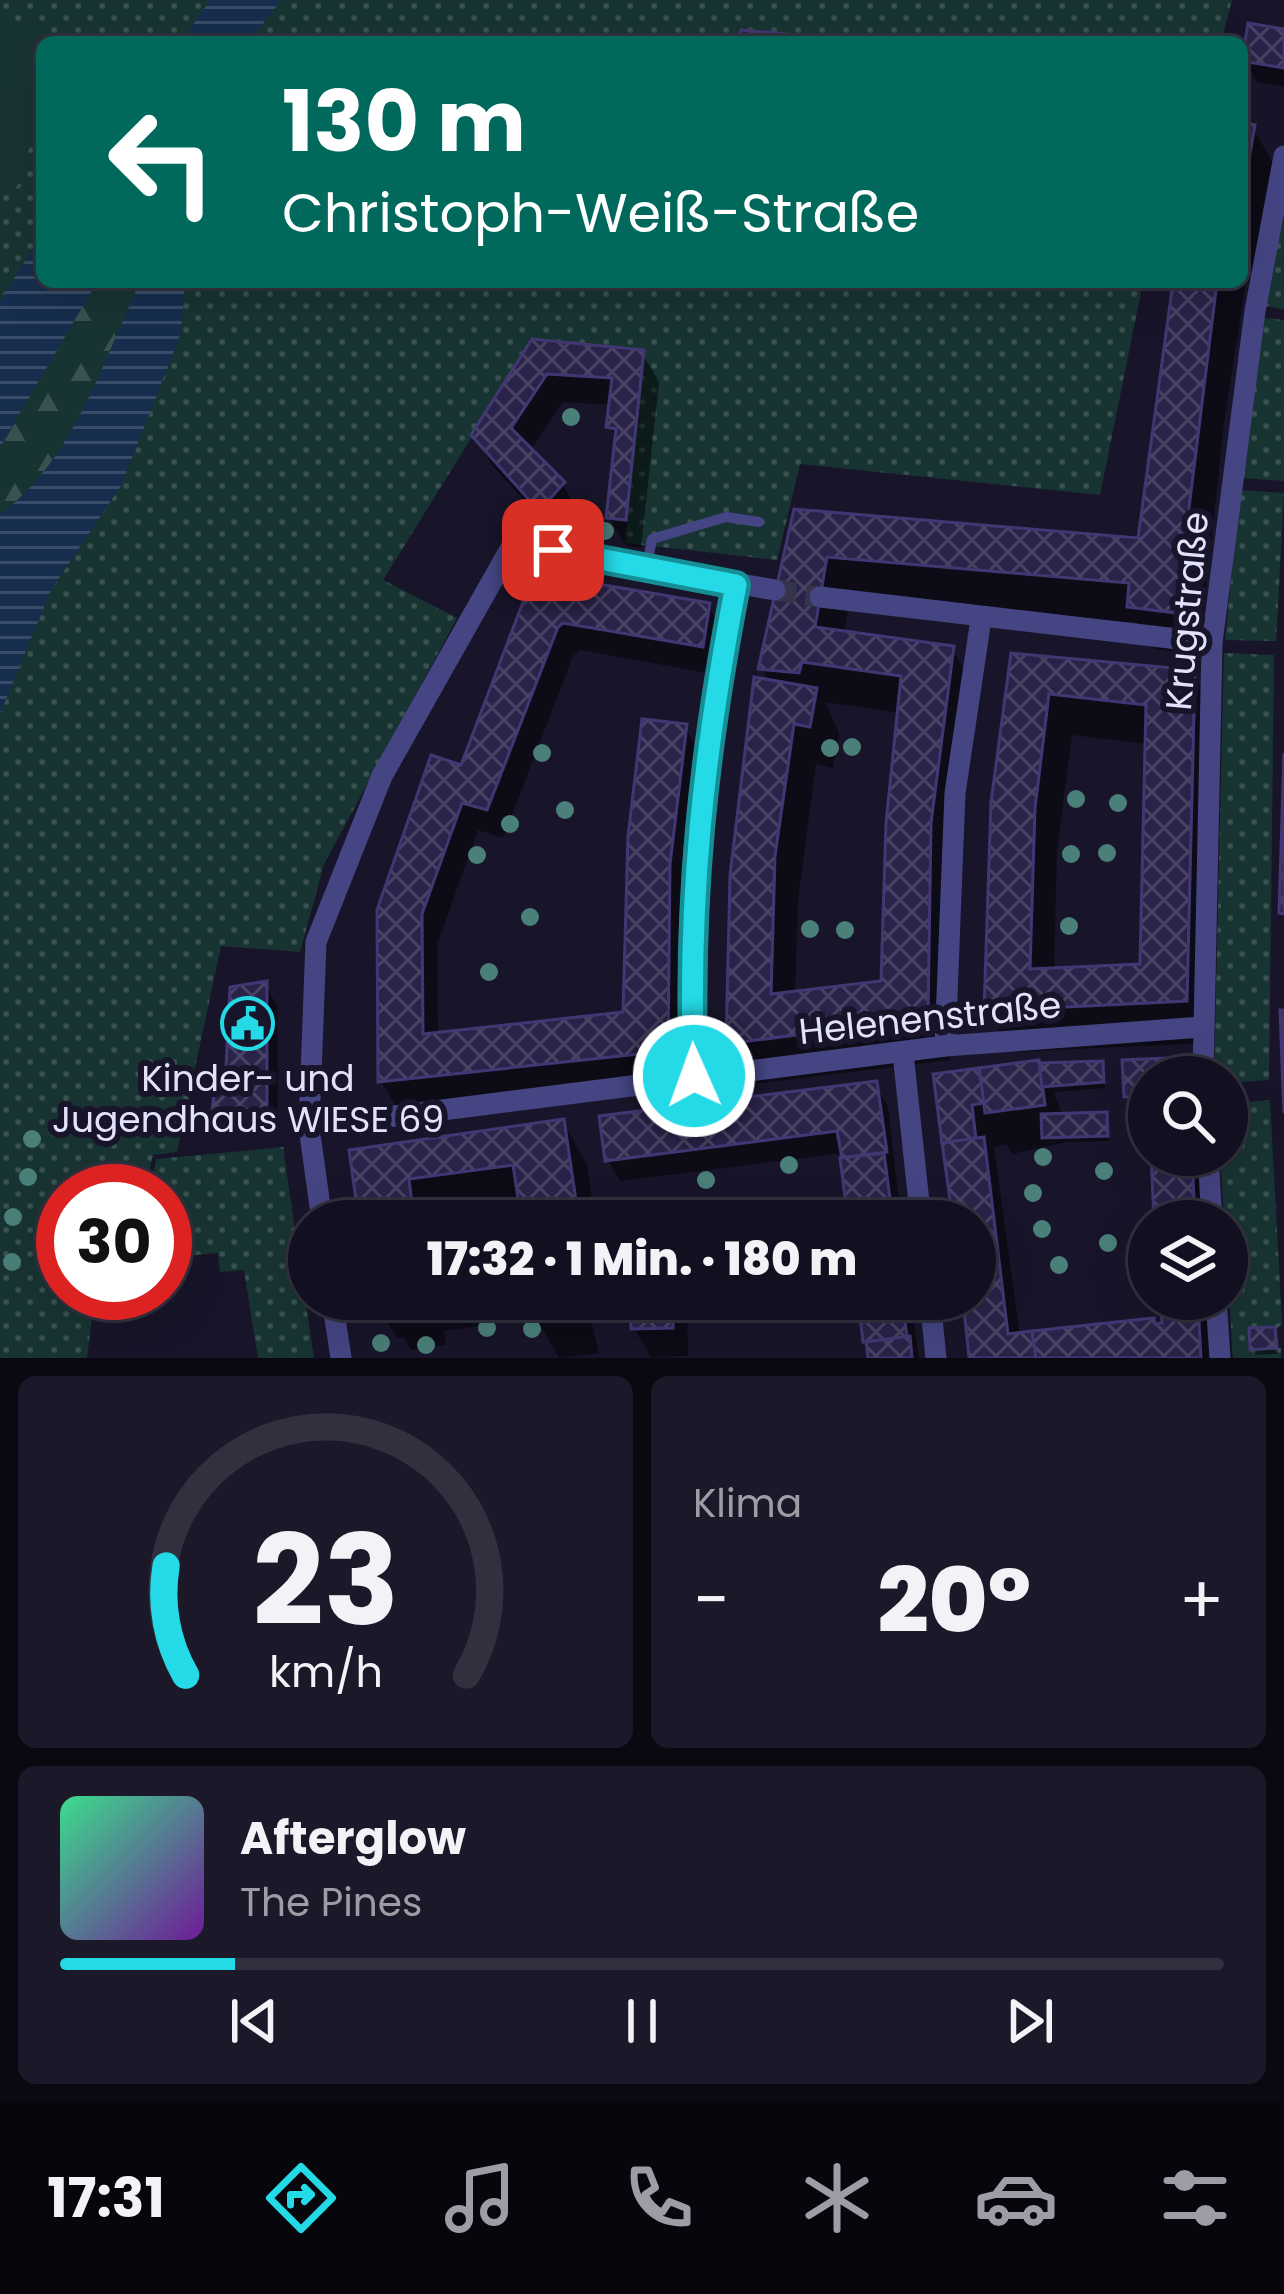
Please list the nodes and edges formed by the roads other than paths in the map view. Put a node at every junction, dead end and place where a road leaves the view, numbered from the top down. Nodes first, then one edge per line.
1 (1284, 156) edge
2 (758, 522) dead end
3 (647, 565) junction
4 (736, 585) junction
5 (776, 590) tunnel mouth
6 (820, 597) tunnel mouth
7 (981, 619) junction
8 (1212, 643) junction
9 (1202, 1027) junction
10 (945, 1046) junction
11 (903, 1054) junction
12 (1203, 1056) edge
13 (694, 1076) junction
14 (309, 1126) junction
15 (319, 1200) edge
16 (919, 1200) edge
17 (335, 1320) edge
18 (932, 1320) edge
19 (1217, 1320) edge
20 (341, 1358) edge
21 (936, 1358) edge
22 (1220, 1358) edge

1 - 8 street, Krugstraße
2 - 3 lane
3 - 4 street
3 - 14 street
4 - 5 street
4 - 13 street
6 - 7 street
7 - 8 street
7 - 10 street
8 - 9 street, Krugstraße
9 - 10 street, Helenenstraße
9 - 12 street, Krugstraße
10 - 11 street, Helenenstraße
11 - 13 street, Helenenstraße
11 - 16 street
13 - 14 street, Helenenstraße
14 - 15 street
17 - 20 street
18 - 21 street
19 - 22 street

